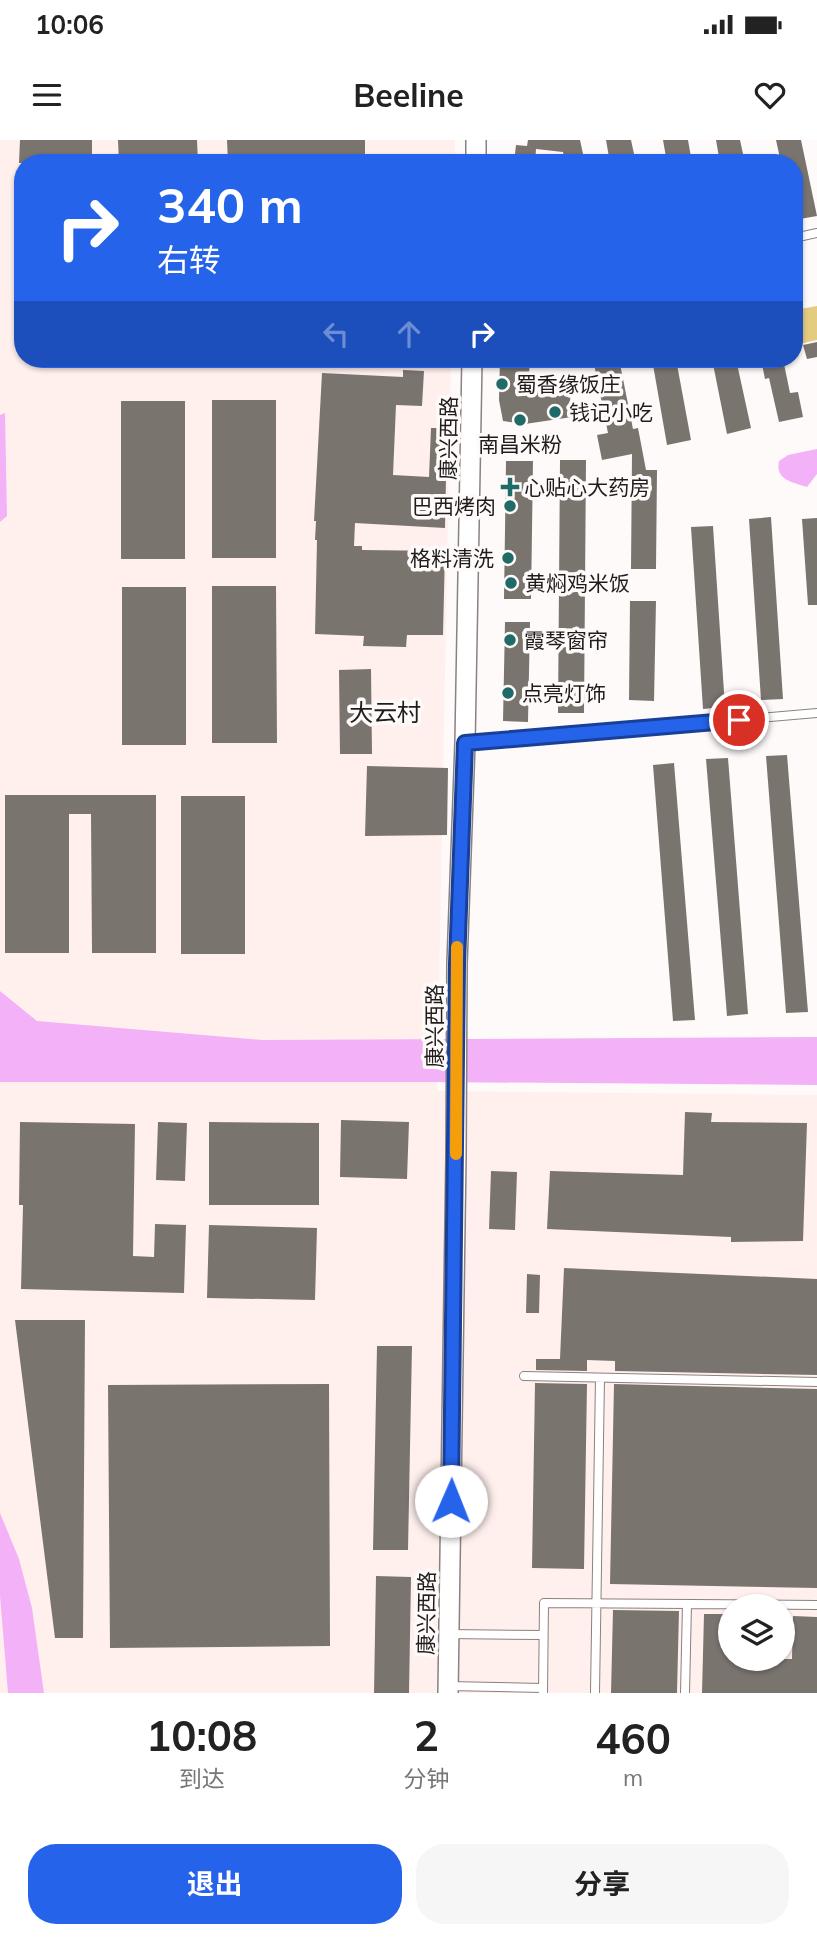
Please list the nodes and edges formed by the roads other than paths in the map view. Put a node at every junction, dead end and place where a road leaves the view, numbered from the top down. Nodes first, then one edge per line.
1 (472, 368) edge
2 (817, 713) edge
3 (465, 743) junction
4 (524, 1376) dead end
5 (600, 1378) junction
6 (817, 1382) edge
7 (596, 1603) junction
8 (687, 1604) junction
9 (817, 1605) edge
10 (449, 1634) junction
11 (543, 1635) junction
12 (448, 1690) edge
13 (543, 1691) edge
14 (595, 1693) edge
15 (685, 1693) edge

1 - 3 street, 康兴西路
2 - 3 lane
3 - 10 street, 康兴西路
4 - 5 lane
5 - 6 lane
5 - 7 lane
7 - 8 lane
7 - 11 lane
7 - 14 lane
8 - 9 lane
8 - 15 lane
10 - 11 lane
10 - 12 street, 康兴西路
11 - 13 lane
12 - 13 lane

